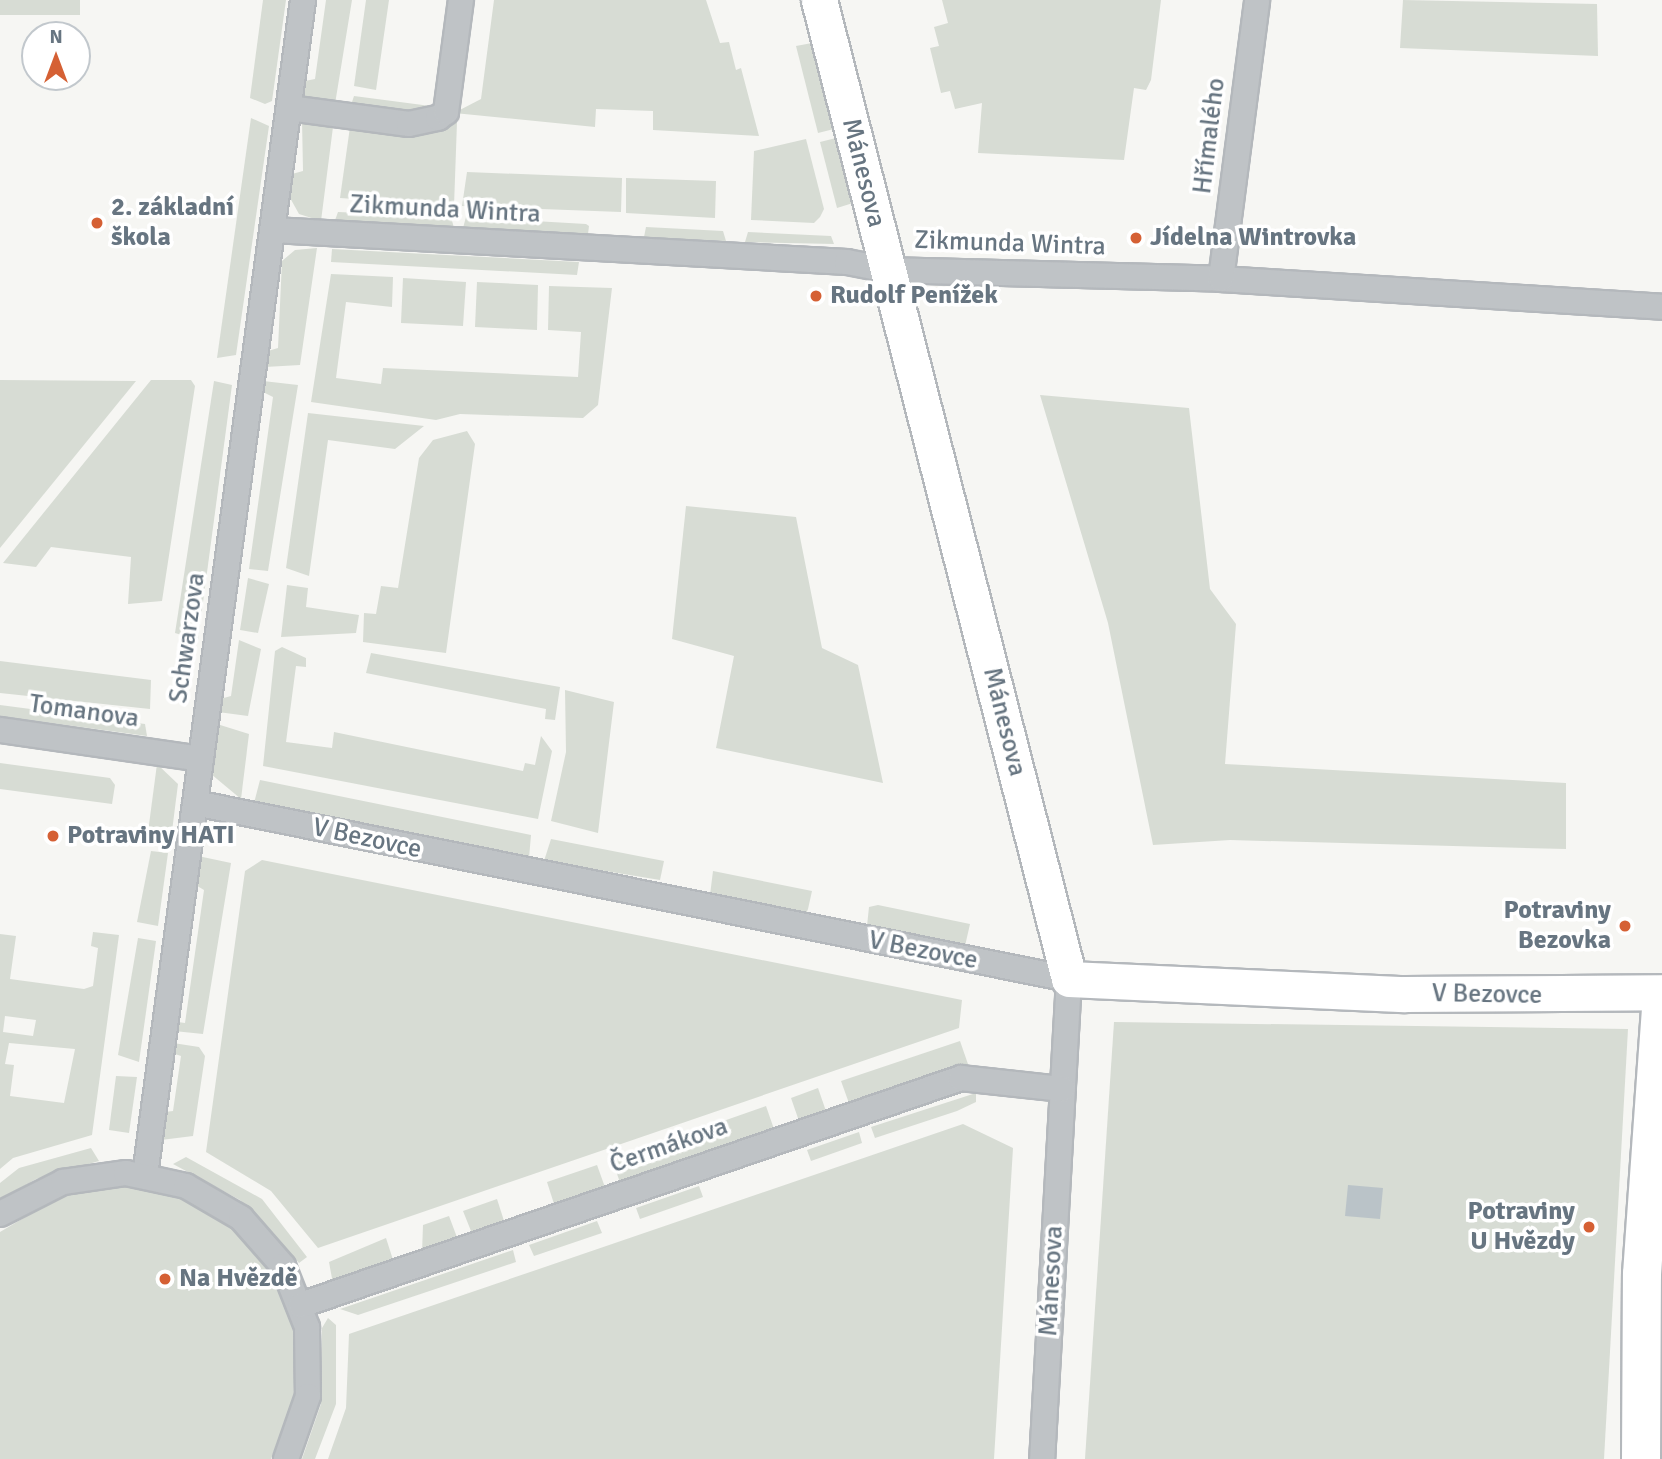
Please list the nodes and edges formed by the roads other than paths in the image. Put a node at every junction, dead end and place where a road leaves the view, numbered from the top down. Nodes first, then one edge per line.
1 (303, 0) edge
2 (461, 0) edge
3 (819, 0) edge
4 (1257, 0) edge
5 (289, 108) junction
6 (272, 230) junction
7 (888, 270) junction
8 (1221, 279) junction
9 (1662, 307) edge
10 (0, 730) edge
11 (201, 759) junction
12 (195, 803) junction
13 (1069, 979) junction
14 (1662, 994) edge
15 (1062, 1089) junction
16 (145, 1175) junction
17 (0, 1214) edge
18 (301, 1305) junction
19 (286, 1459) edge
20 (1042, 1459) edge
21 (1641, 1459) edge

1 - 5 street, Schwarzova
2 - 5 street
3 - 7 street, Mánesova
4 - 8 street, Hřímalého
5 - 6 street, Schwarzova
6 - 7 street, Zikmunda Wintra
6 - 11 street, Schwarzova
7 - 8 street, Zikmunda Wintra
7 - 13 street, Mánesova
8 - 9 street, Zikmunda Wintra
10 - 11 street, Tomanova
11 - 12 street, Schwarzova
12 - 13 street, V Bezovce
12 - 16 street, Schwarzova
13 - 14 street, V Bezovce
13 - 15 street, Mánesova
14 - 21 main road
15 - 18 street, Čermákova
15 - 20 street, Mánesova
16 - 17 street
16 - 18 street
18 - 19 street

